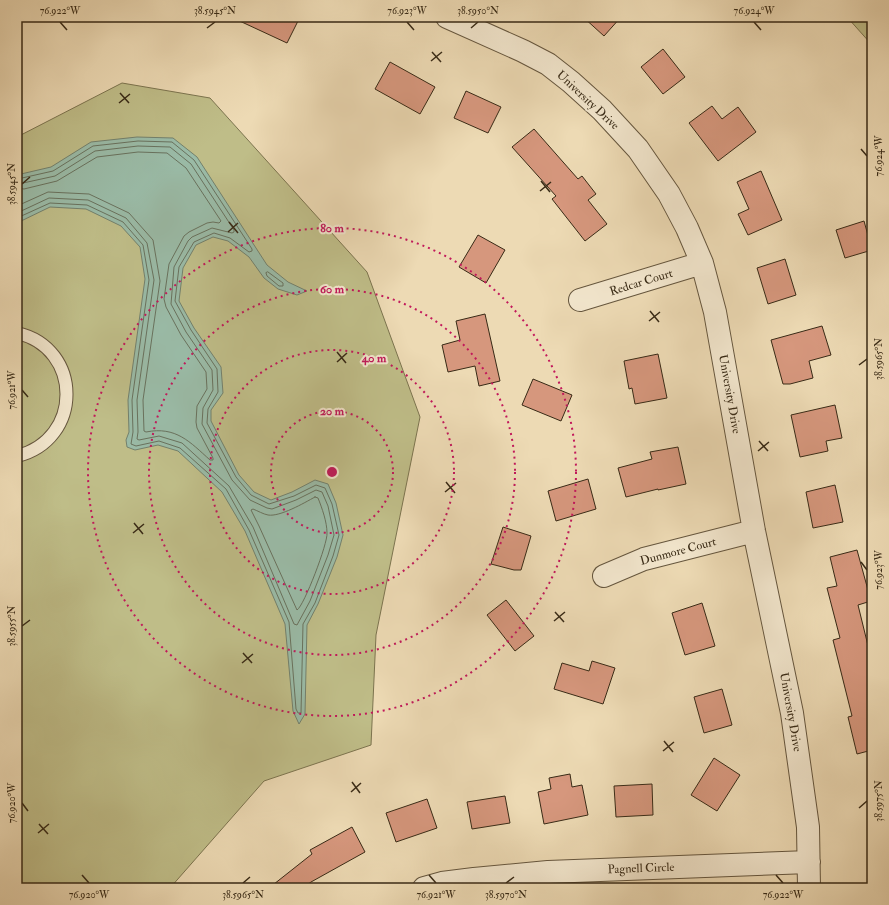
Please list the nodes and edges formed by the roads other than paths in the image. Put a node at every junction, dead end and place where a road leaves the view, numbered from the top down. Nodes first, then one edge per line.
1 (447, 17) edge
2 (702, 263) junction
3 (580, 300) dead end
4 (17, 333) edge
5 (17, 456) edge
6 (754, 531) junction
7 (604, 576) dead end
8 (809, 862) junction
9 (474, 884) edge
10 (424, 888) edge
11 (809, 888) edge

1 - 2 street, University Drive
2 - 3 street, Redcar Court
2 - 6 street, University Drive
4 - 5 lane
6 - 7 street, Dunmore Court
6 - 8 street, University Drive
8 - 9 street, Pagnell Circle
8 - 11 street, University Drive
9 - 10 street, Pagnell Circle

